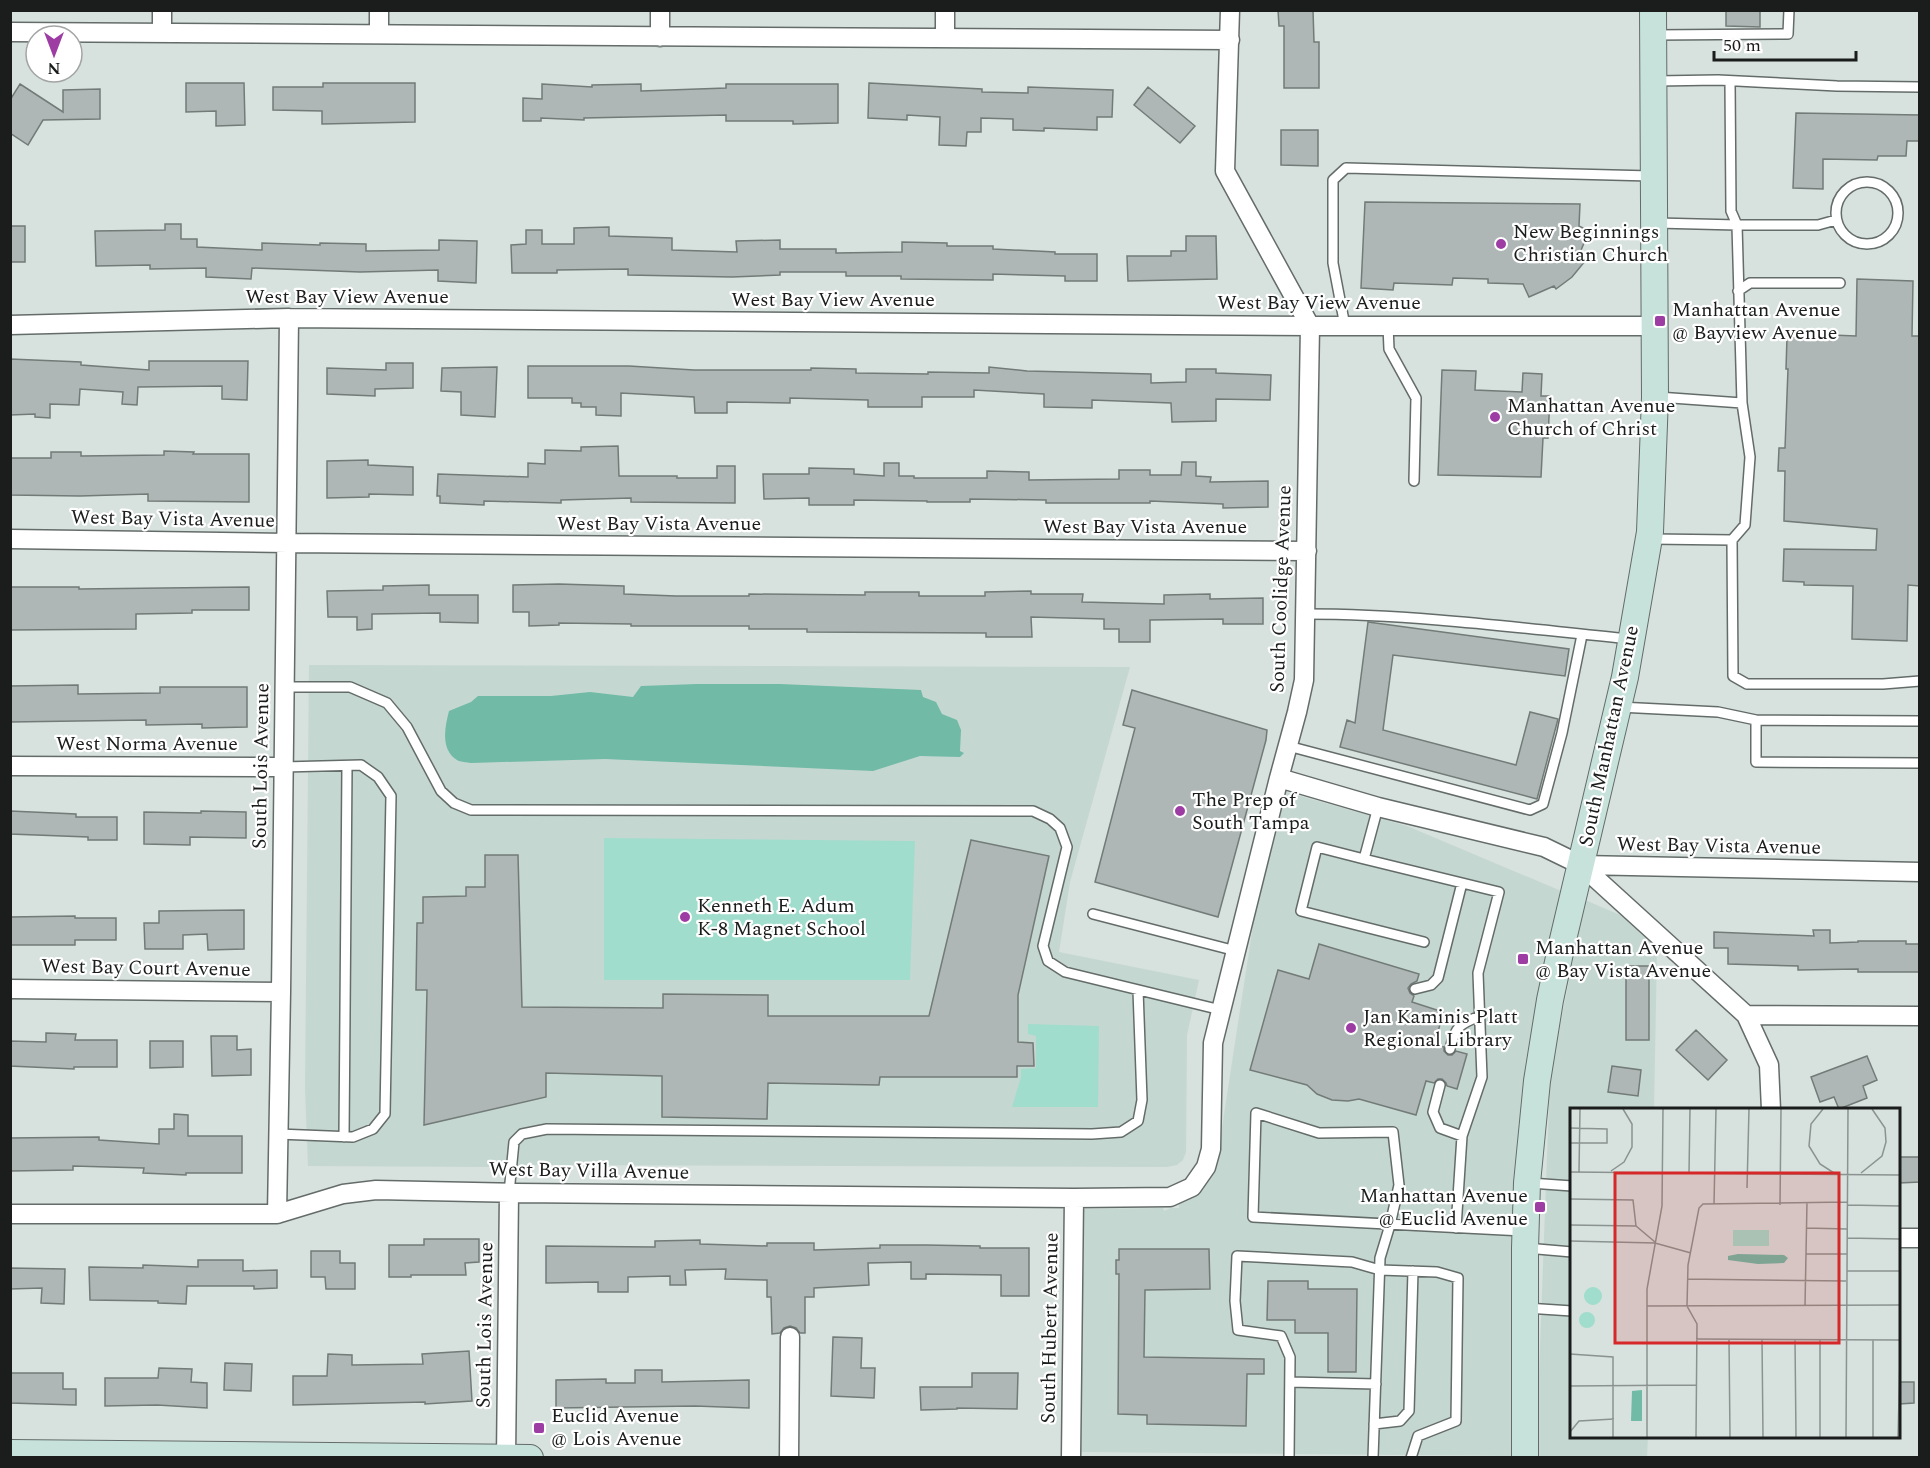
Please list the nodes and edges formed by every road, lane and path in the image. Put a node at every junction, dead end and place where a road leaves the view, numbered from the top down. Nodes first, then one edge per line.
1 (162, 10) edge
2 (379, 10) edge
3 (660, 10) edge
4 (945, 10) edge
5 (1230, 10) edge
6 (1789, 10) edge
7 (1653, 23) edge
8 (10, 32) edge
9 (162, 33) junction
10 (379, 34) junction
11 (660, 37) junction
12 (945, 38) junction
13 (1230, 40) junction
14 (1653, 81) junction
15 (1730, 81) junction
16 (1920, 87) edge
17 (1654, 176) junction
18 (1836, 220) junction
19 (1654, 223) junction
20 (1737, 225) junction
21 (1840, 283) dead end
22 (1738, 291) junction
23 (289, 318) junction
24 (10, 326) edge
25 (1310, 326) junction
26 (1345, 326) junction
27 (1388, 326) junction
28 (1655, 326) junction
29 (1655, 397) junction
30 (1742, 403) junction
31 (1414, 481) dead end
32 (10, 539) edge
33 (1648, 539) junction
34 (1732, 540) junction
35 (287, 543) junction
36 (1307, 551) junction
37 (1305, 614) junction
38 (1582, 634) junction
39 (1631, 640) junction
40 (1920, 681) edge
41 (284, 687) junction
42 (1618, 707) junction
43 (1756, 720) junction
44 (1920, 721) edge
45 (1288, 746) junction
46 (1920, 763) edge
47 (10, 766) edge
48 (347, 766) junction
49 (283, 767) junction
50 (1279, 778) junction
51 (1378, 807) junction
52 (1364, 859) junction
53 (1581, 865) junction
54 (1920, 872) edge
55 (1462, 883) junction
56 (1094, 914) dead end
57 (1424, 942) dead end
58 (1236, 951) junction
59 (10, 989) edge
60 (1415, 989) dead end
61 (1138, 990) junction
62 (281, 992) junction
63 (1221, 1010) junction
64 (1746, 1015) junction
65 (1480, 1016) junction
66 (1920, 1016) edge
67 (1450, 1049) dead end
68 (1440, 1084) dead end
69 (1771, 1108) edge
70 (278, 1134) junction
71 (1462, 1136) junction
72 (344, 1137) junction
73 (1527, 1183) junction
74 (1570, 1186) edge
75 (509, 1192) junction
76 (1170, 1197) joint
77 (1074, 1198) junction
78 (10, 1214) edge
79 (277, 1214) junction
80 (1390, 1225) junction
81 (1456, 1228) junction
82 (1900, 1238) edge
83 (1920, 1238) edge
84 (1525, 1239) junction
85 (1570, 1251) edge
86 (1380, 1270) junction
87 (1413, 1270) junction
88 (1524, 1308) junction
89 (1570, 1311) edge
90 (790, 1337) dead end
91 (1290, 1382) junction
92 (1376, 1384) junction
93 (1374, 1424) junction
94 (20, 1454) edge
95 (506, 1457) edge
96 (530, 1458) edge
97 (789, 1458) edge
98 (1071, 1458) edge
99 (1289, 1458) edge
100 (1373, 1458) edge
101 (1411, 1458) edge
102 (1525, 1458) edge

1 - 9 street
2 - 10 street
3 - 11 street
4 - 12 street
5 - 13 street, South Coolidge Avenue
6 - 7 lane
7 - 14 main road, South Manhattan Avenue
8 - 9 street
9 - 10 street
10 - 11 street
11 - 12 street
12 - 13 street
13 - 25 street, South Coolidge Avenue
14 - 15 lane
14 - 17 main road, South Manhattan Avenue
15 - 16 lane
15 - 20 lane
17 - 19 main road, South Manhattan Avenue
17 - 26 lane
18 - 18 lane
18 - 20 lane
19 - 20 lane
19 - 28 main road, South Manhattan Avenue
20 - 22 lane
21 - 22 lane
22 - 30 lane
23 - 24 street, West Bay View Avenue
23 - 25 street, West Bay View Avenue
23 - 35 street, South Lois Avenue
25 - 26 street, West Bay View Avenue
25 - 36 street, South Coolidge Avenue
26 - 27 street, West Bay View Avenue
27 - 28 street, West Bay View Avenue
27 - 31 lane
28 - 29 main road, South Manhattan Avenue
29 - 30 lane
29 - 33 main road, South Manhattan Avenue
30 - 34 lane
32 - 35 street, West Bay Vista Avenue
33 - 34 lane
33 - 39 main road, South Manhattan Avenue
34 - 40 lane
35 - 36 street, West Bay Vista Avenue
35 - 41 street, South Lois Avenue
36 - 37 street, South Coolidge Avenue
37 - 38 lane
37 - 45 street, South Coolidge Avenue
38 - 39 lane
38 - 45 lane
39 - 42 main road, South Manhattan Avenue
41 - 49 street, South Lois Avenue
41 - 61 lane
42 - 43 lane
42 - 53 main road, South Manhattan Avenue
43 - 44 lane
43 - 46 lane
45 - 50 street, South Coolidge Avenue
47 - 49 street, West Norma Avenue
48 - 49 lane
48 - 72 lane
48 - 72 lane
49 - 62 street, South Lois Avenue
50 - 51 street, West Bay Vista Avenue
50 - 58 street, South Coolidge Avenue
51 - 52 lane
51 - 53 street, West Bay Vista Avenue
52 - 55 lane
52 - 57 lane
53 - 54 street, West Bay Vista Avenue
53 - 64 street
53 - 73 main road, South Manhattan Avenue
55 - 60 lane
55 - 65 lane
56 - 58 lane
58 - 63 street, South Coolidge Avenue
59 - 62 street, West Bay Court Avenue
61 - 63 lane
61 - 75 lane
62 - 70 street, South Lois Avenue
63 - 76 street, South Coolidge Avenue
64 - 66 street
64 - 69 street
65 - 67 lane
65 - 71 lane
68 - 71 lane
70 - 72 lane
70 - 79 street, South Lois Avenue
71 - 81 lane
73 - 74 lane
73 - 84 main road, South Manhattan Avenue
75 - 77 street, West Bay Villa Avenue
75 - 79 street, West Bay Villa Avenue
75 - 95 street, South Lois Avenue
76 - 77 street, West Bay Villa Avenue
77 - 98 street, South Hubert Avenue
78 - 79 street, West Bay Villa Avenue
80 - 80 lane
80 - 81 lane
80 - 86 lane
81 - 84 lane
82 - 83 street
84 - 85 lane
84 - 88 main road, South Manhattan Avenue
86 - 87 lane
86 - 91 lane
86 - 92 lane
87 - 93 lane
87 - 101 lane
88 - 89 lane
88 - 102 main road, South Manhattan Avenue
90 - 97 street
91 - 92 lane
91 - 99 lane
92 - 93 lane
93 - 100 lane
94 - 95 main road
95 - 96 main road

